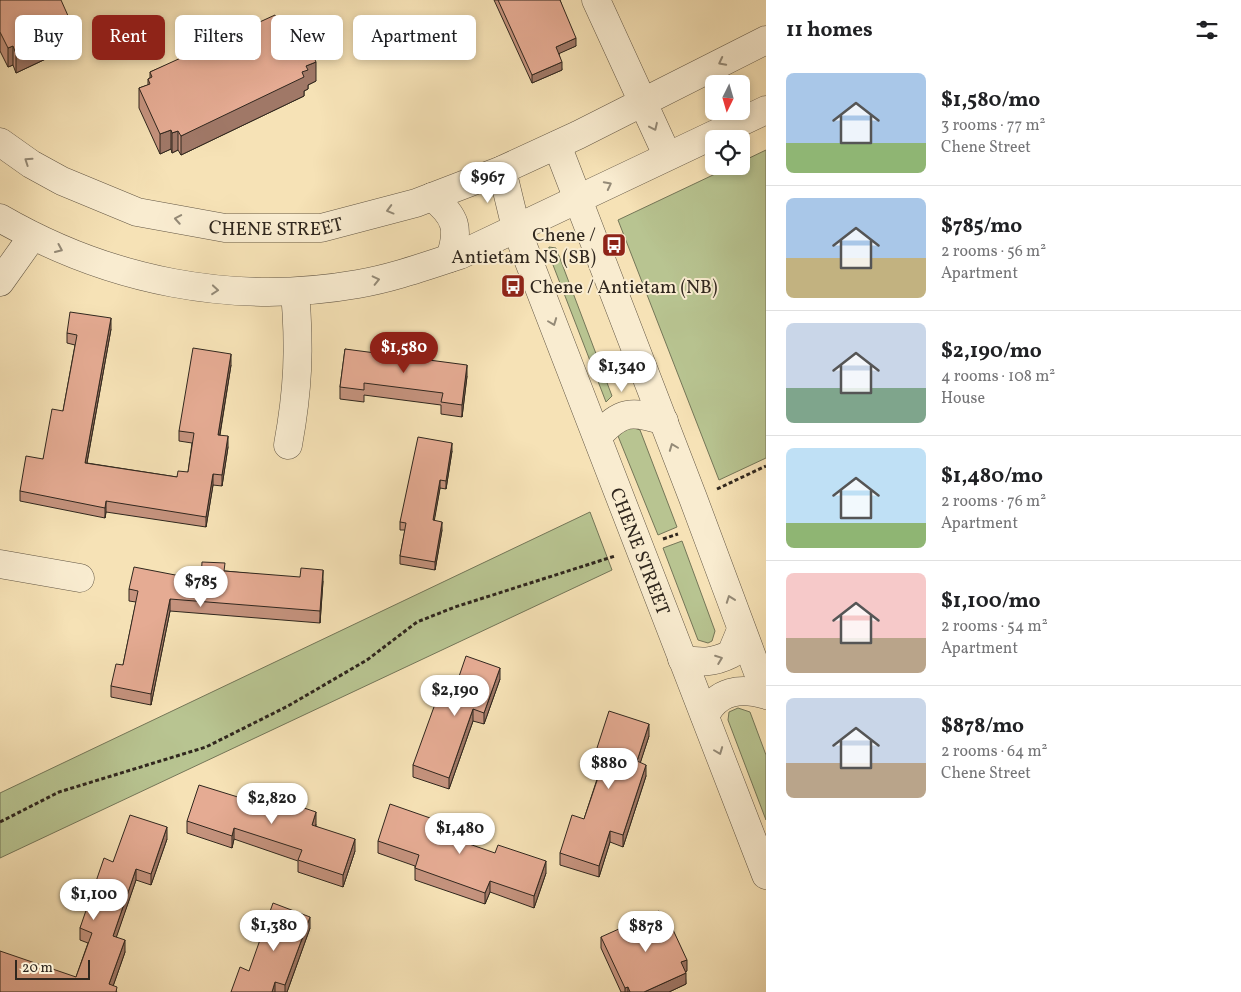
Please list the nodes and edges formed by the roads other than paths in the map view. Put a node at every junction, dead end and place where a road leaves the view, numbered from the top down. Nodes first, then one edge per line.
1 (597, 3) edge
2 (766, 40) edge
3 (643, 103) junction
4 (766, 110) edge
5 (0, 142) edge
6 (557, 145) junction
7 (667, 155) junction
8 (502, 170) junction
9 (432, 197) junction
10 (577, 201) junction
11 (0, 218) edge
12 (516, 228) junction
13 (32, 237) junction
14 (450, 258) junction
15 (0, 282) edge
16 (295, 292) junction
17 (664, 421) junction
18 (598, 436) junction
19 (288, 445) dead end
20 (0, 564) edge
21 (80, 578) dead end
22 (752, 640) edge
23 (682, 659) junction
24 (766, 694) edge
25 (705, 716) junction
26 (766, 875) edge

1 - 3 street
2 -> 3 street
3 - 6 street
3 -> 7 street
4 - 7 street
9 -> 5 street, CHENE STREET
6 - 8 street
6 - 10 street
10 -> 7 street
8 - 9 street, CHENE STREET
8 - 12 street, CHENE STREET
9 - 14 street
10 - 12 street
10 - 17 street
11 - 13 street
12 - 14 street
12 -> 18 street, CHENE STREET
13 - 15 street
13 -> 16 street
16 -> 14 street
16 - 19 street
17 - 18 street
22 -> 17 street
18 - 23 street, CHENE STREET
20 - 21 street
23 -> 22 street
22 - 24 street
23 - 25 street, CHENE STREET
24 - 25 street
25 -> 26 street, CHENE STREET

